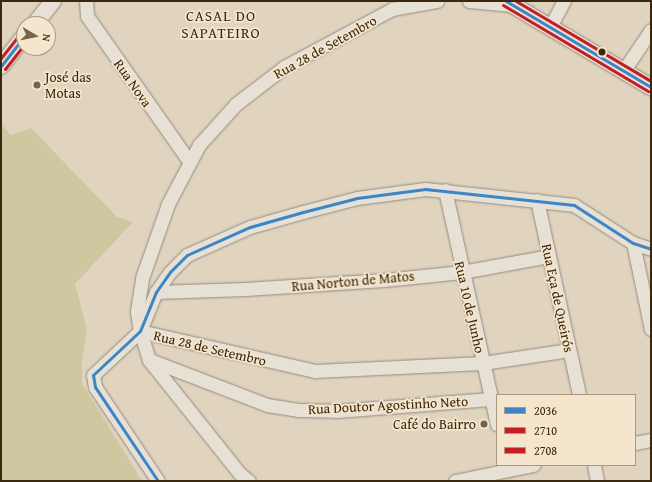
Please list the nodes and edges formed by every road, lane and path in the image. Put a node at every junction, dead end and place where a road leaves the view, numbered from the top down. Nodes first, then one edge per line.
1 (53, 1) edge
2 (86, 1) edge
3 (437, 1) edge
4 (470, 1) edge
5 (564, 1) edge
6 (509, 3) edge
7 (41, 16) edge
8 (550, 27) junction
9 (651, 30) edge
10 (16, 47) edge
11 (1, 66) edge
12 (624, 70) junction
13 (651, 87) edge
14 (189, 161) junction
15 (445, 190) junction
16 (537, 200) junction
17 (633, 243) junction
18 (651, 249) edge
19 (549, 256) junction
20 (462, 272) junction
21 (156, 292) junction
22 (651, 325) edge
23 (140, 331) junction
24 (569, 350) junction
25 (149, 360) junction
26 (483, 363) junction
27 (579, 394) edge
28 (491, 399) junction
29 (496, 420) edge
30 (651, 440) edge
31 (636, 443) edge
32 (529, 466) edge
33 (594, 466) edge
34 (509, 472) edge
35 (158, 481) edge
36 (249, 481) edge
37 (455, 481) edge
38 (597, 481) edge

1 - 7 street
2 - 14 street, Rua Nova
3 - 14 street, Rua 28 de Setembro
4 - 6 street
5 - 8 street
6 - 8 street
8 - 12 street
9 - 12 street
10 - 11 street
12 - 13 street
14 - 23 street, Rua 28 de Setembro
15 - 16 street
15 - 20 street, Rua 10 de Junho
15 - 21 street
16 - 17 street
16 - 19 street, Rua Eça de Queirós
17 - 18 street
17 - 22 street
19 - 20 street, Rua Norton de Matos
19 - 24 street, Rua Eça de Queirós
20 - 21 street, Rua Norton de Matos
20 - 26 street, Rua 10 de Junho
21 - 23 street
23 - 25 street
23 - 26 street, Rua 28 de Setembro
23 - 35 street
24 - 26 street, Rua 28 de Setembro
24 - 27 street, Rua Eça de Queirós
25 - 28 street, Rua Doutor Agostinho Neto
25 - 36 street
26 - 28 street, Rua 10 de Junho
28 - 29 street, Rua 10 de Junho
30 - 31 street
32 - 34 street
33 - 38 street
34 - 37 street

